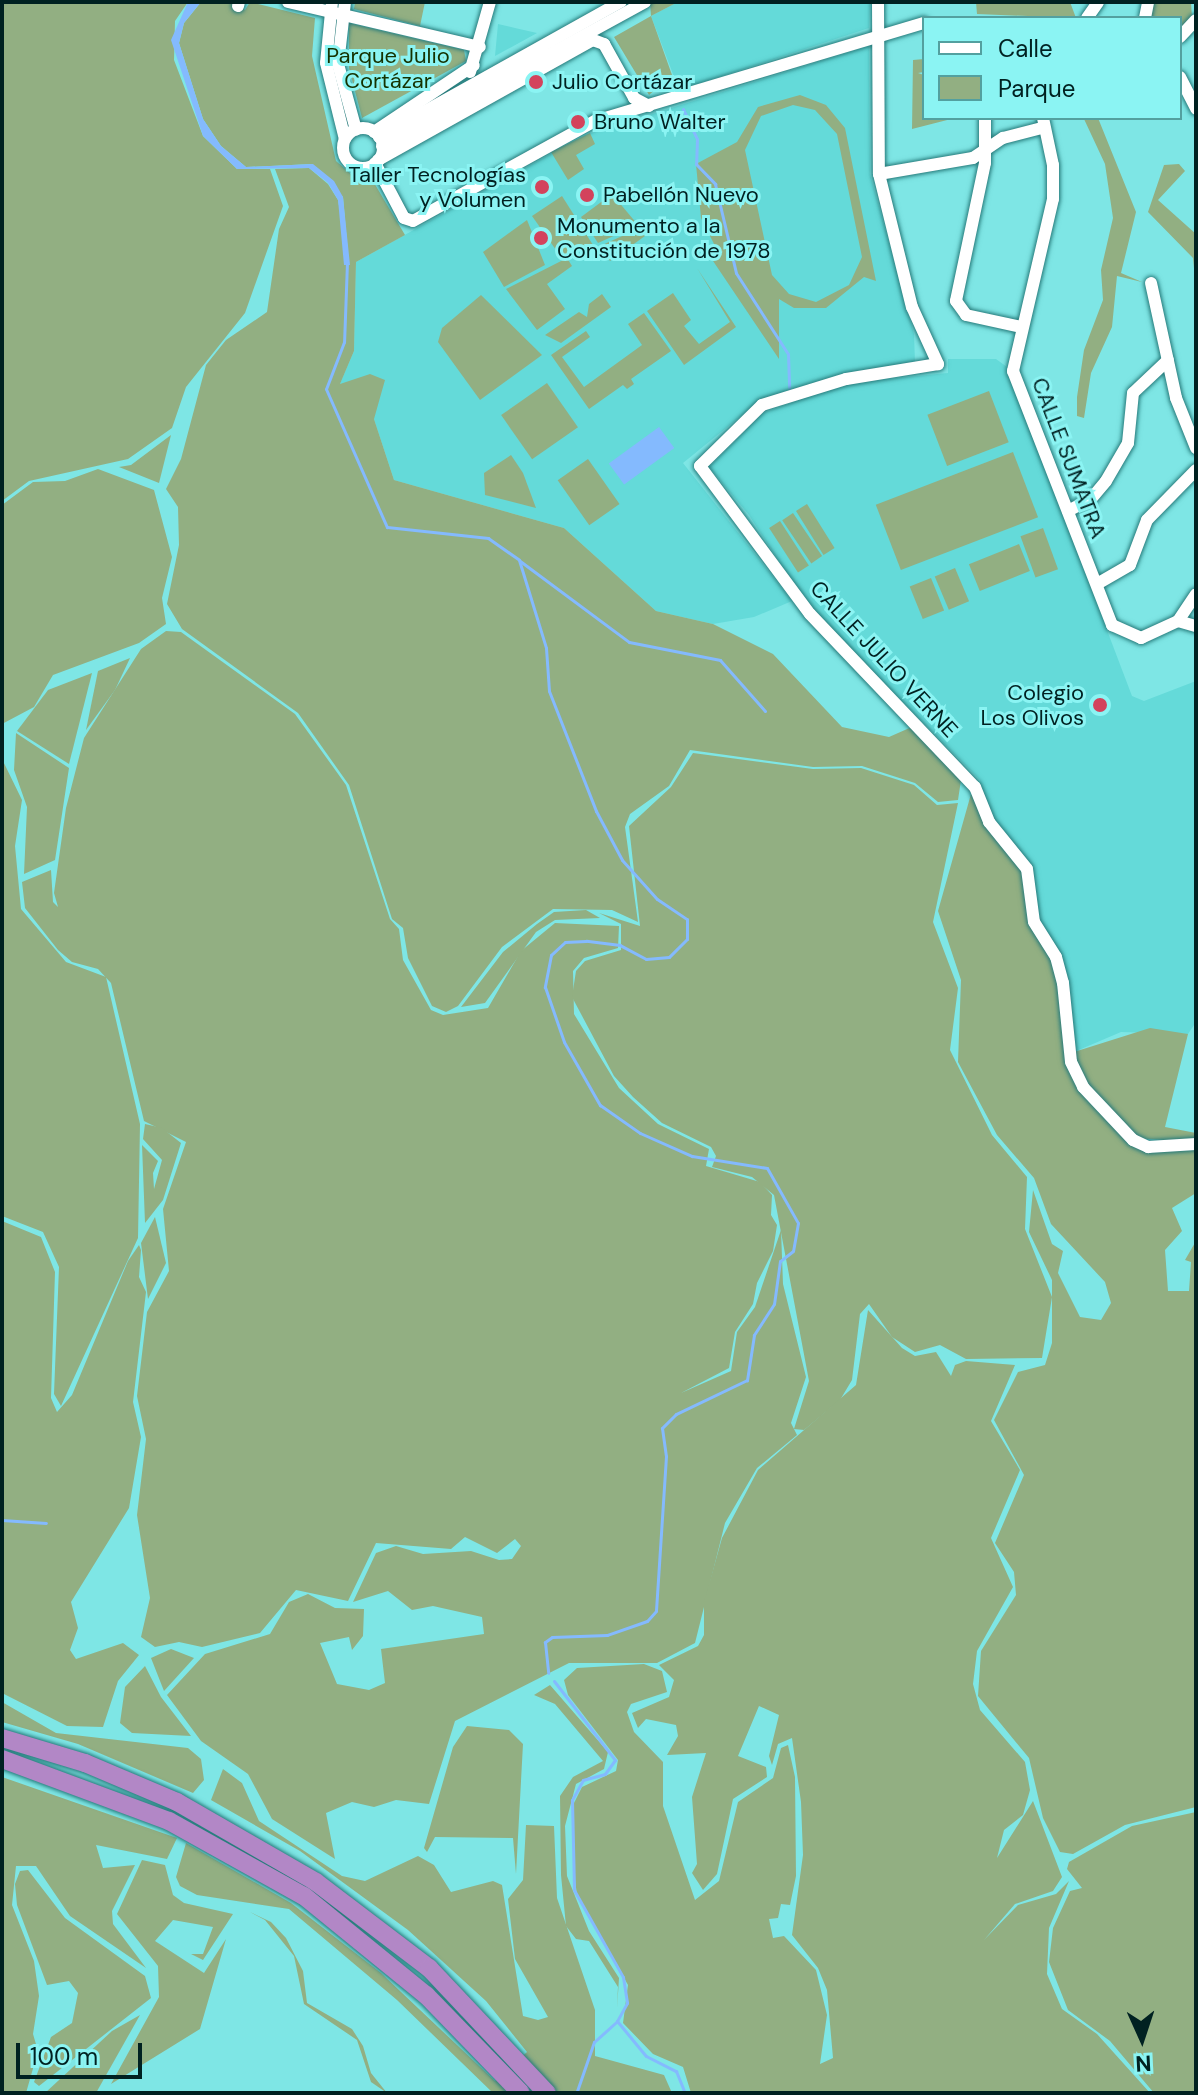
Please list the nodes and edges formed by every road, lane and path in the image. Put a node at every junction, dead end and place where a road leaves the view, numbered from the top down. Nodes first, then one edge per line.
1 (288, 2) edge
2 (490, 2) edge
3 (621, 2) edge
4 (645, 2) edge
5 (878, 2) edge
6 (337, 8) edge
7 (1196, 20) edge
8 (922, 24) edge
9 (877, 35) junction
10 (1182, 35) edge
11 (480, 47) junction
12 (474, 65) junction
13 (1182, 81) edge
14 (455, 94) junction
15 (634, 98) junction
16 (651, 107) junction
17 (1196, 109) edge
18 (626, 111) junction
19 (985, 120) edge
20 (1042, 123) edge
21 (356, 130) junction
22 (378, 138) junction
23 (345, 139) junction
24 (984, 155) junction
25 (376, 162) junction
26 (879, 174) junction
27 (1151, 283) dead end
28 (1021, 327) junction
29 (1168, 360) junction
30 (1196, 448) edge
31 (1196, 470) edge
32 (1068, 511) junction
33 (1097, 584) junction
34 (1196, 594) edge
35 (1178, 621) junction
36 (1196, 626) edge
37 (1196, 1144) edge
38 (2, 1738) edge
39 (2, 1759) edge
40 (521, 2093) edge
41 (547, 2093) edge

1 - 6 street
2 - 11 street
3 - 14 street
4 - 22 street
5 - 9 street, CALLE JULIO VERNE
6 - 11 street
6 - 21 street
6 - 23 street
7 - 10 street
8 - 9 street
9 - 16 street
9 - 26 street, CALLE JULIO VERNE
11 - 12 street
12 - 14 street
12 - 22 street
13 - 17 street
14 - 22 street
15 - 16 street
15 - 18 street
15 - 25 street
16 - 18 street
18 - 25 street
19 - 24 street
20 - 24 street
20 - 28 street, CALLE SUMATRA
21 - 22 street
21 - 23 street
22 - 25 street
23 - 25 street
24 - 26 street
24 - 28 street
26 - 37 street, CALLE JULIO VERNE
27 - 29 street
28 - 32 street, CALLE SUMATRA
29 - 30 street
29 - 32 street
31 - 33 street
32 - 33 street, CALLE SUMATRA
33 - 35 street, CALLE SUMATRA
34 - 35 street
35 - 36 street
38 - 41 highway
39 - 40 highway

